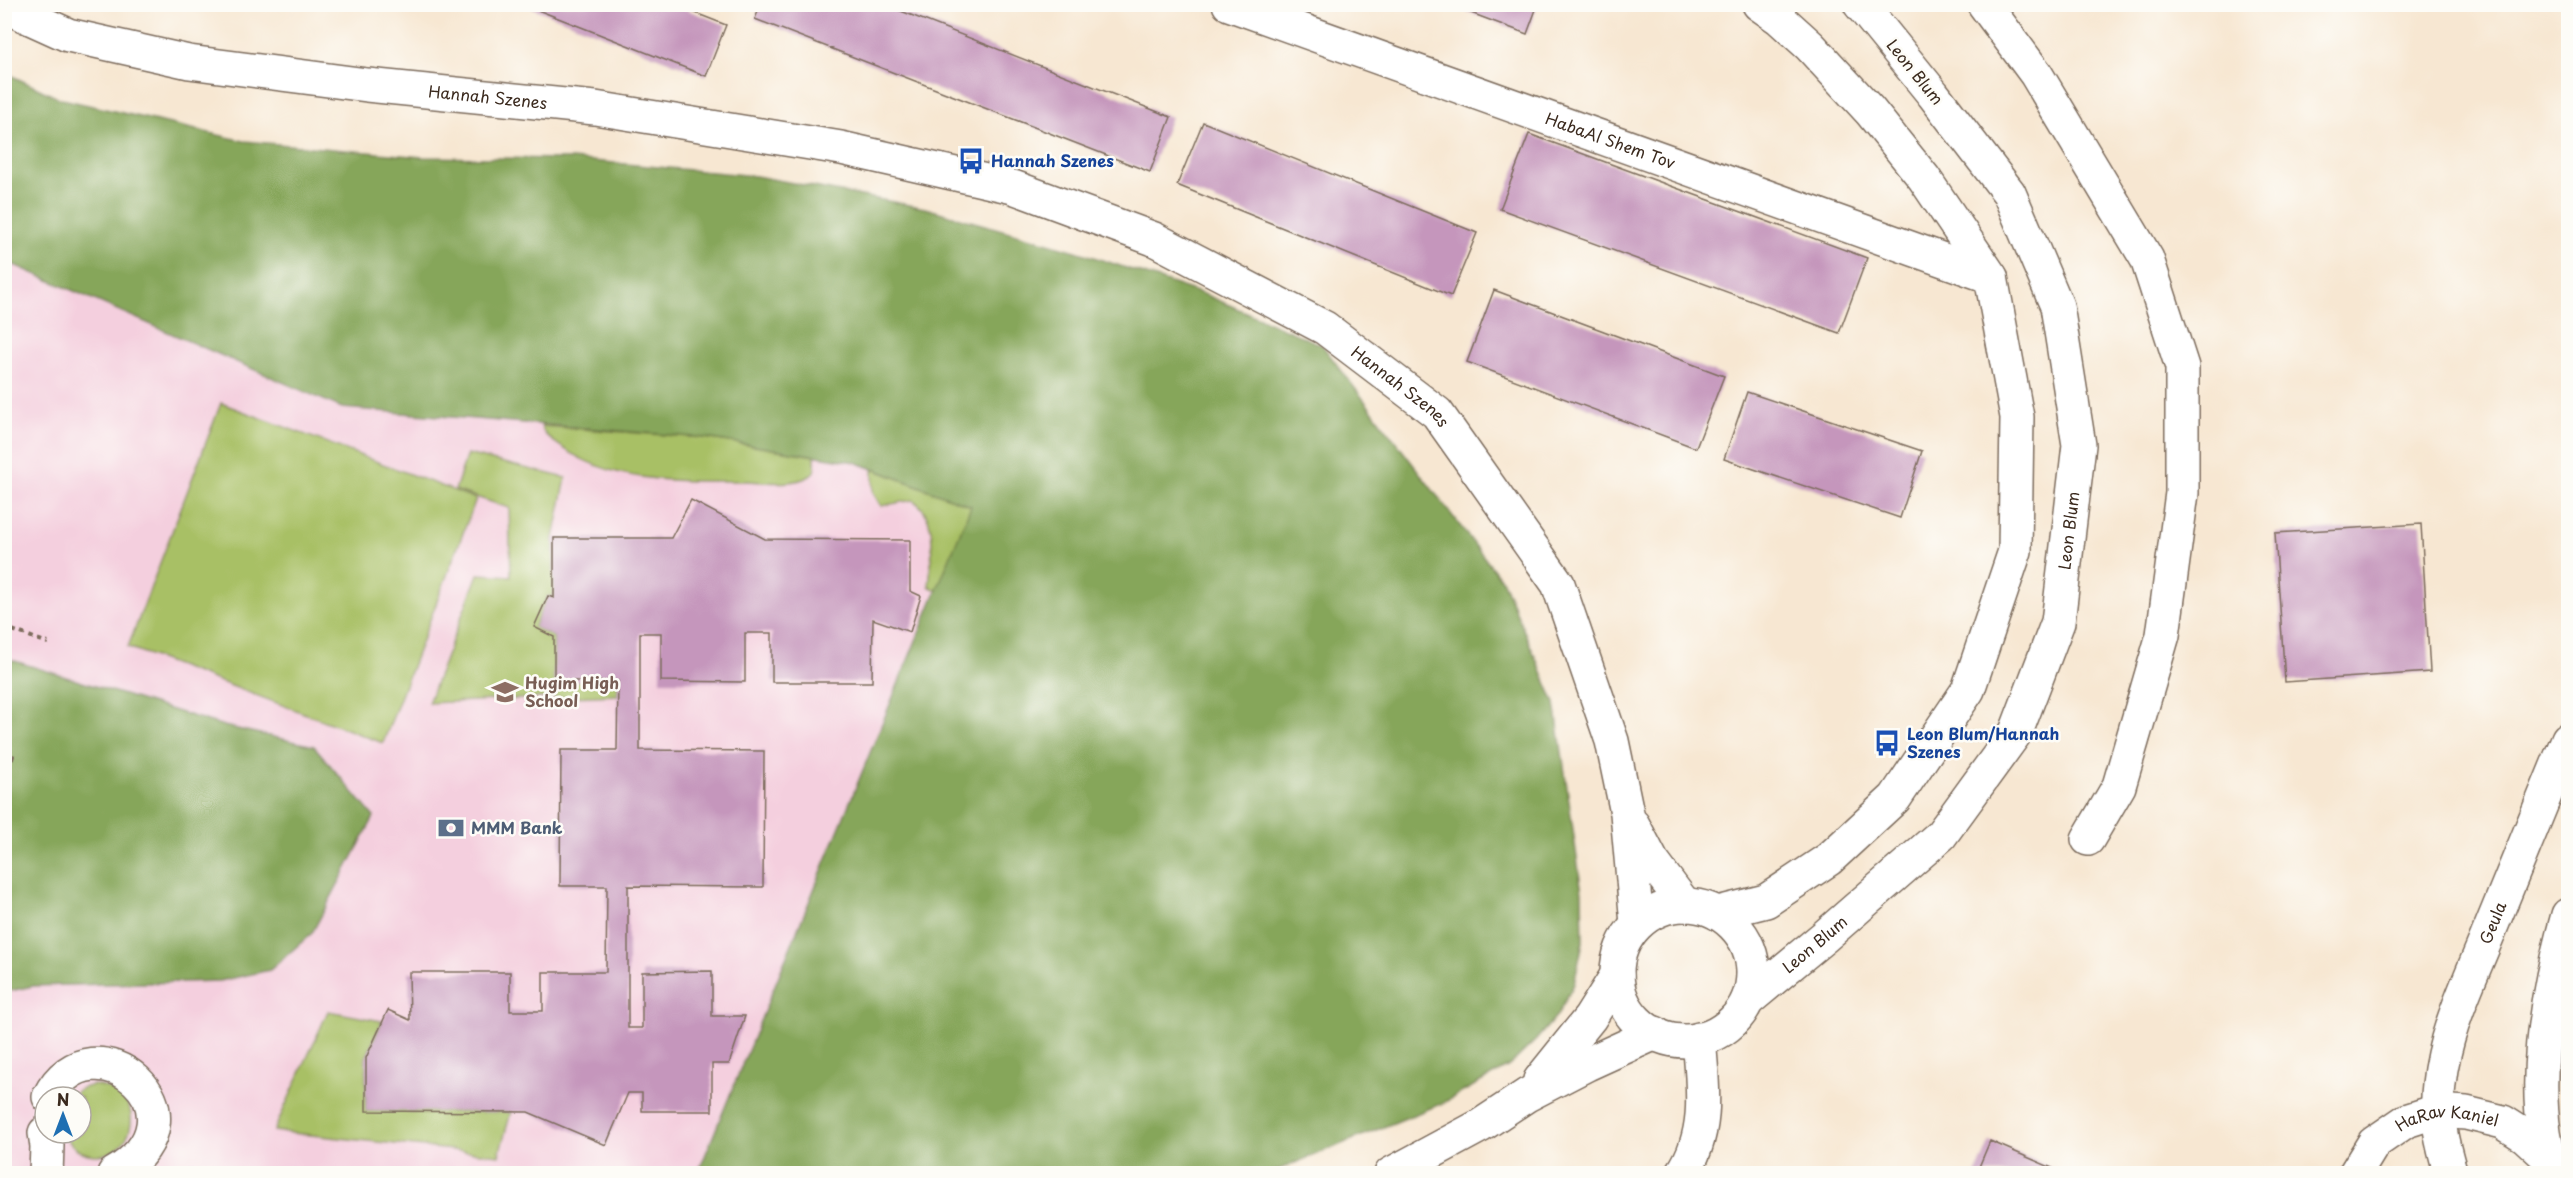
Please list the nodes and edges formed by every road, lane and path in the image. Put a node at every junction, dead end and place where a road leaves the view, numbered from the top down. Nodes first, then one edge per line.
1 (1230, 4) edge
2 (1860, 4) edge
3 (1984, 4) edge
4 (4, 6) edge
5 (1777, 9) edge
6 (1991, 277) junction
7 (4, 627) edge
8 (48, 643) dead end
9 (2568, 739) edge
10 (4, 753) edge
11 (4, 785) edge
12 (1627, 813) junction
13 (2088, 839) dead end
14 (1685, 905) junction
15 (1718, 913) junction
16 (2568, 915) edge
17 (1637, 924) junction
18 (1617, 975) junction
19 (2568, 981) edge
20 (1748, 1000) junction
21 (2546, 1017) junction
22 (1655, 1033) junction
23 (1699, 1039) junction
24 (58, 1085) edge
25 (1527, 1095) junction
26 (2437, 1111) junction
27 (47, 1145) edge
28 (2552, 1166) edge
29 (46, 1173) edge
30 (114, 1173) edge
31 (1391, 1173) edge
32 (1682, 1173) edge
33 (2355, 1173) edge
34 (2451, 1173) edge

1 - 6 street, HabaAl Shem Tov
2 - 20 street, Leon Blum
3 - 13 street
4 - 12 street, Hannah Szenes
5 - 6 street
6 - 15 street
7 - 8 path
9 - 26 street, Geula
10 - 11 path
12 - 14 street, Hannah Szenes
12 - 17 street, Hannah Szenes
14 - 15 street
14 - 17 street
15 - 20 street
16 - 21 street
17 - 18 street
18 - 22 street
18 - 25 street
19 - 21 street
20 - 23 street
21 - 28 street
22 - 23 street
22 - 25 street
23 - 32 street
24 - 30 street
25 - 31 street
26 - 28 street, HaRav Kaniel
26 - 33 street, HaRav Kaniel
26 - 34 street, Geula
27 - 29 street

